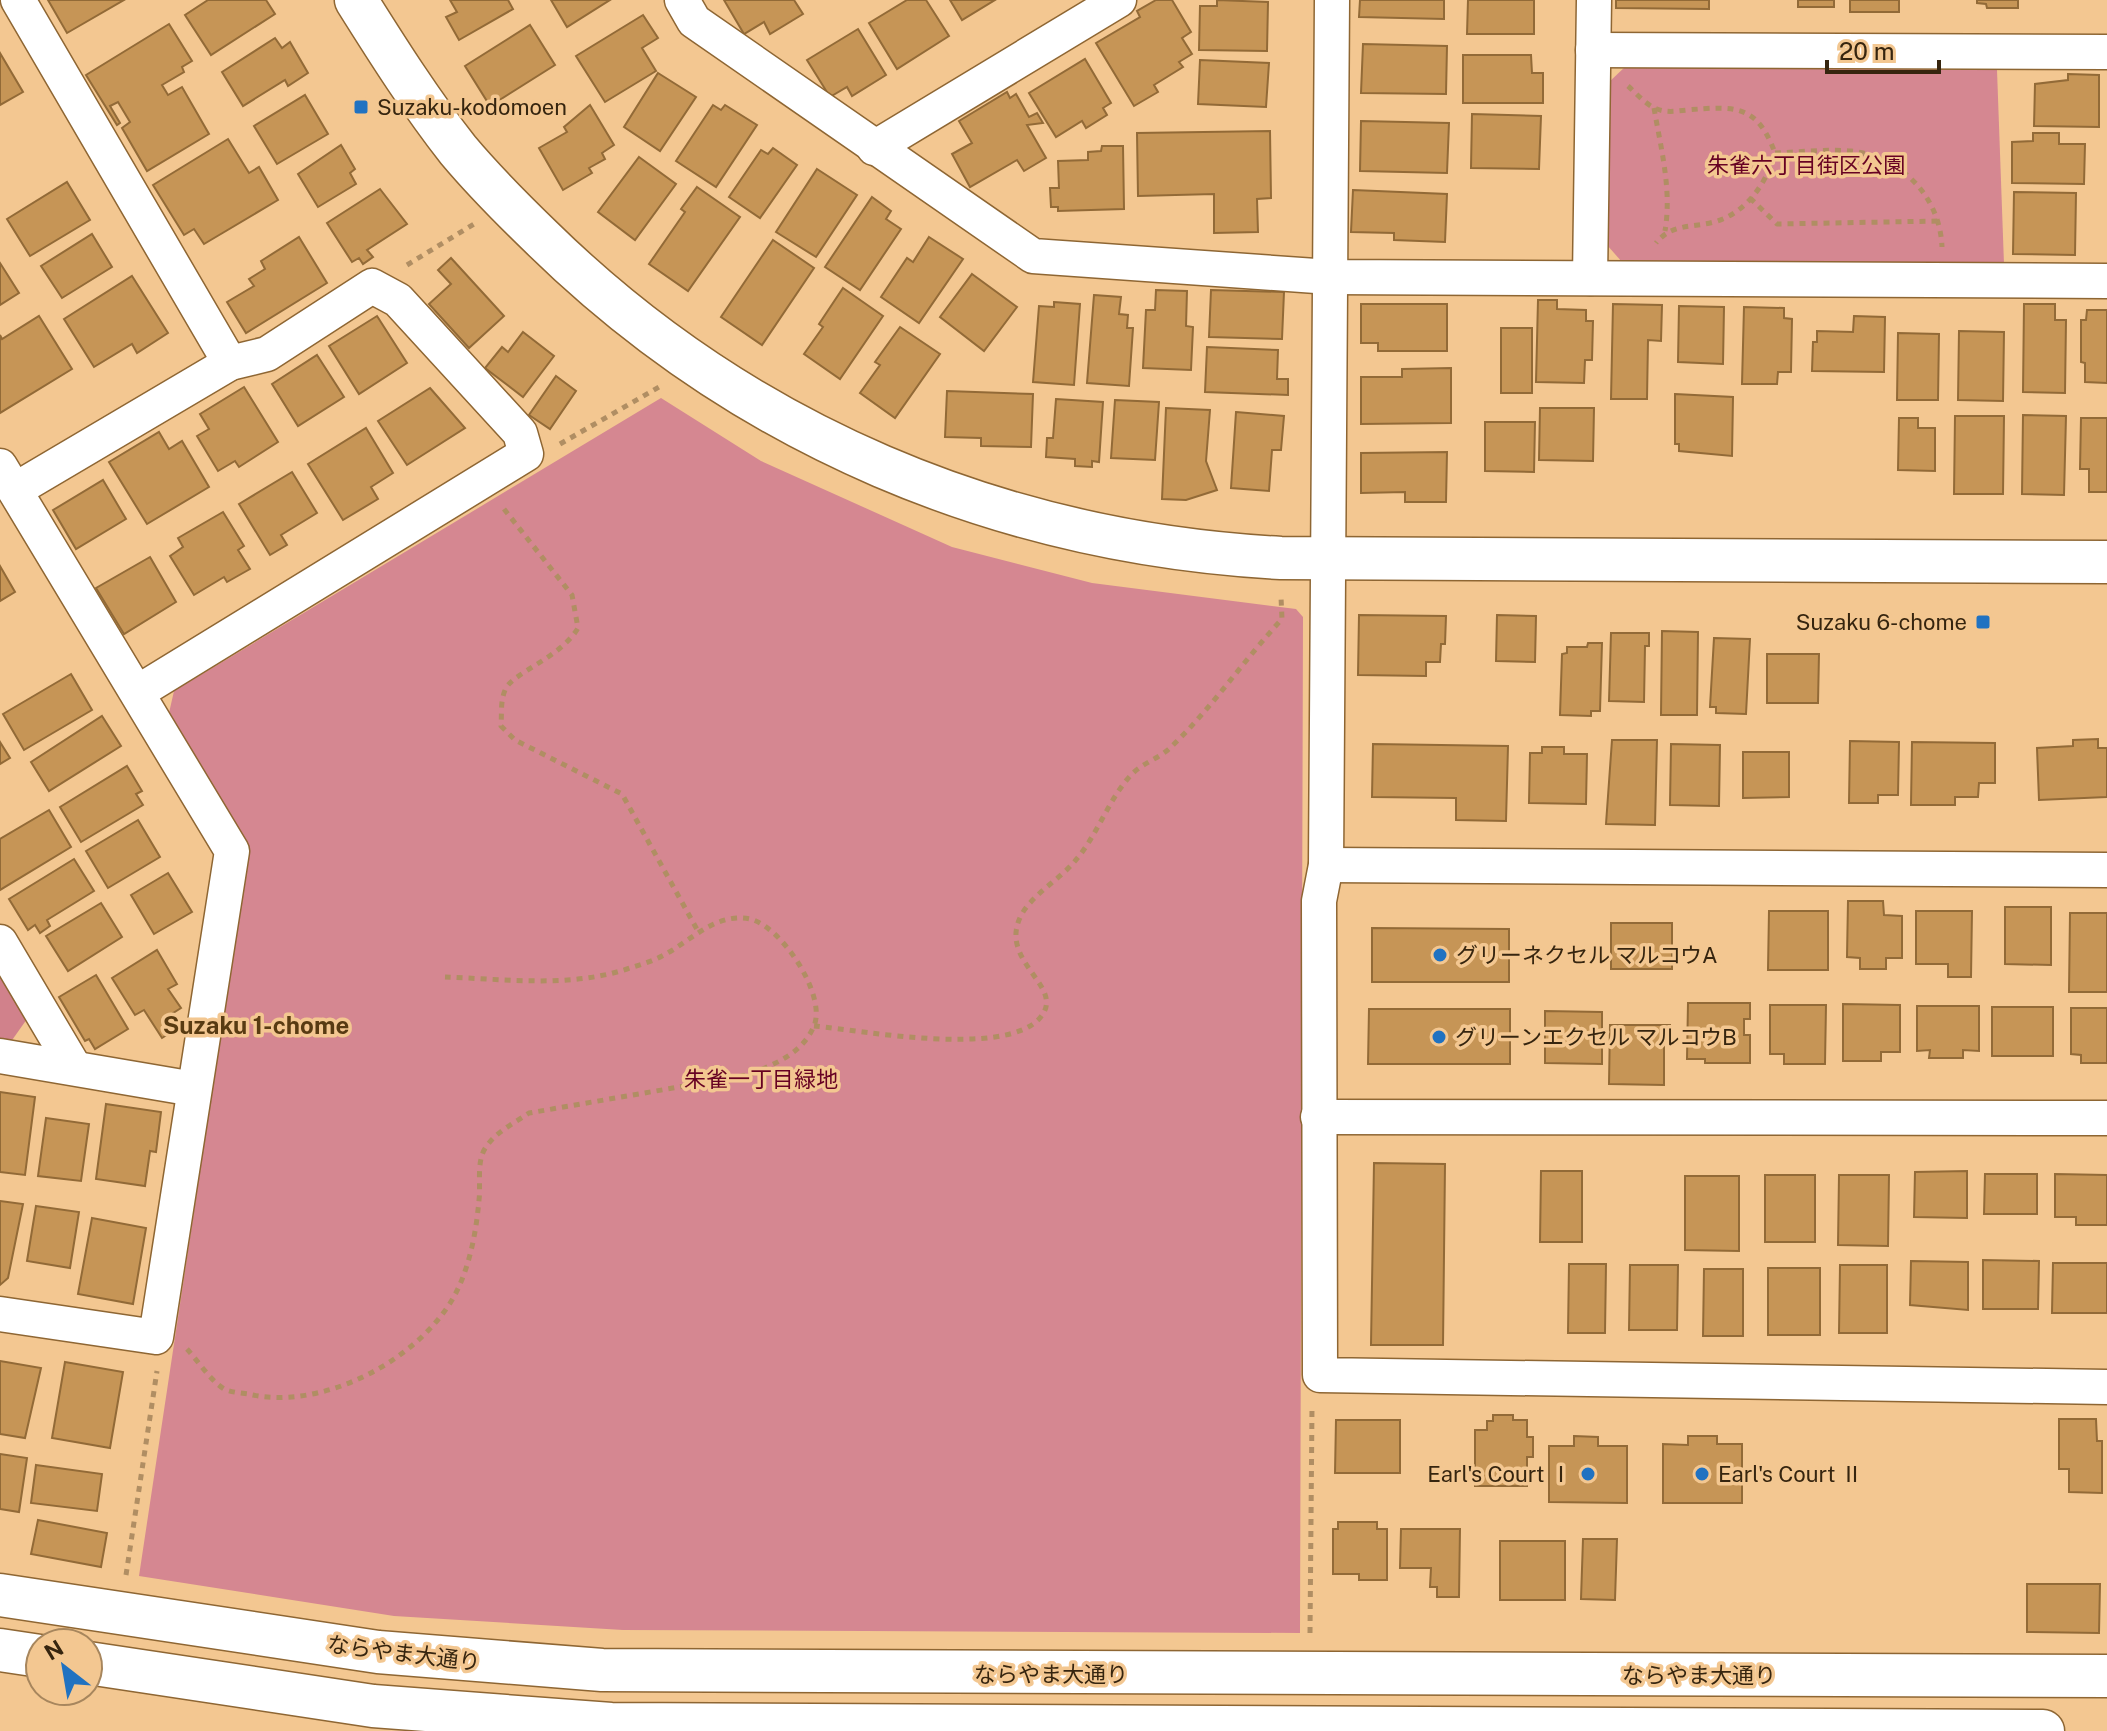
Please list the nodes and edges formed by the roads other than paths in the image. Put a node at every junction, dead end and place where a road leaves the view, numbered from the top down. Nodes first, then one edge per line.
1 (18, 0) edge
2 (356, 0) edge
3 (682, 0) edge
4 (1119, 0) edge
5 (1332, 0) edge
6 (1594, 0) edge
7 (2107, 52) edge
8 (1593, 53) junction
9 (874, 148) junction
10 (1330, 277) junction
11 (1590, 278) junction
12 (2107, 281) edge
13 (230, 363) junction
14 (7, 478) edge
15 (1327, 559) junction
16 (2107, 562) edge
17 (138, 692) junction
18 (1326, 865) junction
19 (2107, 870) edge
20 (0, 942) edge
21 (0, 1056) edge
22 (74, 1067) junction
23 (194, 1089) junction
24 (1318, 1117) junction
25 (2107, 1118) edge
26 (0, 1314) edge
27 (2107, 1387) edge
28 (0, 1595) edge
29 (0, 1650) edge
30 (24, 1654) edge
31 (104, 1665) edge
32 (2107, 1676) edge
33 (2043, 1731) edge

1 - 13 street
2 - 15 street
3 - 9 street
4 - 9 street
5 - 10 street
6 - 8 street
7 - 8 street
8 - 11 street
9 - 10 street
10 - 11 street
10 - 15 street
11 - 12 street
13 - 14 street
13 - 17 street
14 - 17 street
15 - 16 street
15 - 18 street
17 - 23 street
18 - 19 street
18 - 24 street
20 - 22 street
21 - 22 street
22 - 23 street
23 - 26 street
24 - 25 street
24 - 27 street
28 - 32 street, ならやま大通り
29 - 30 street
31 - 33 street

